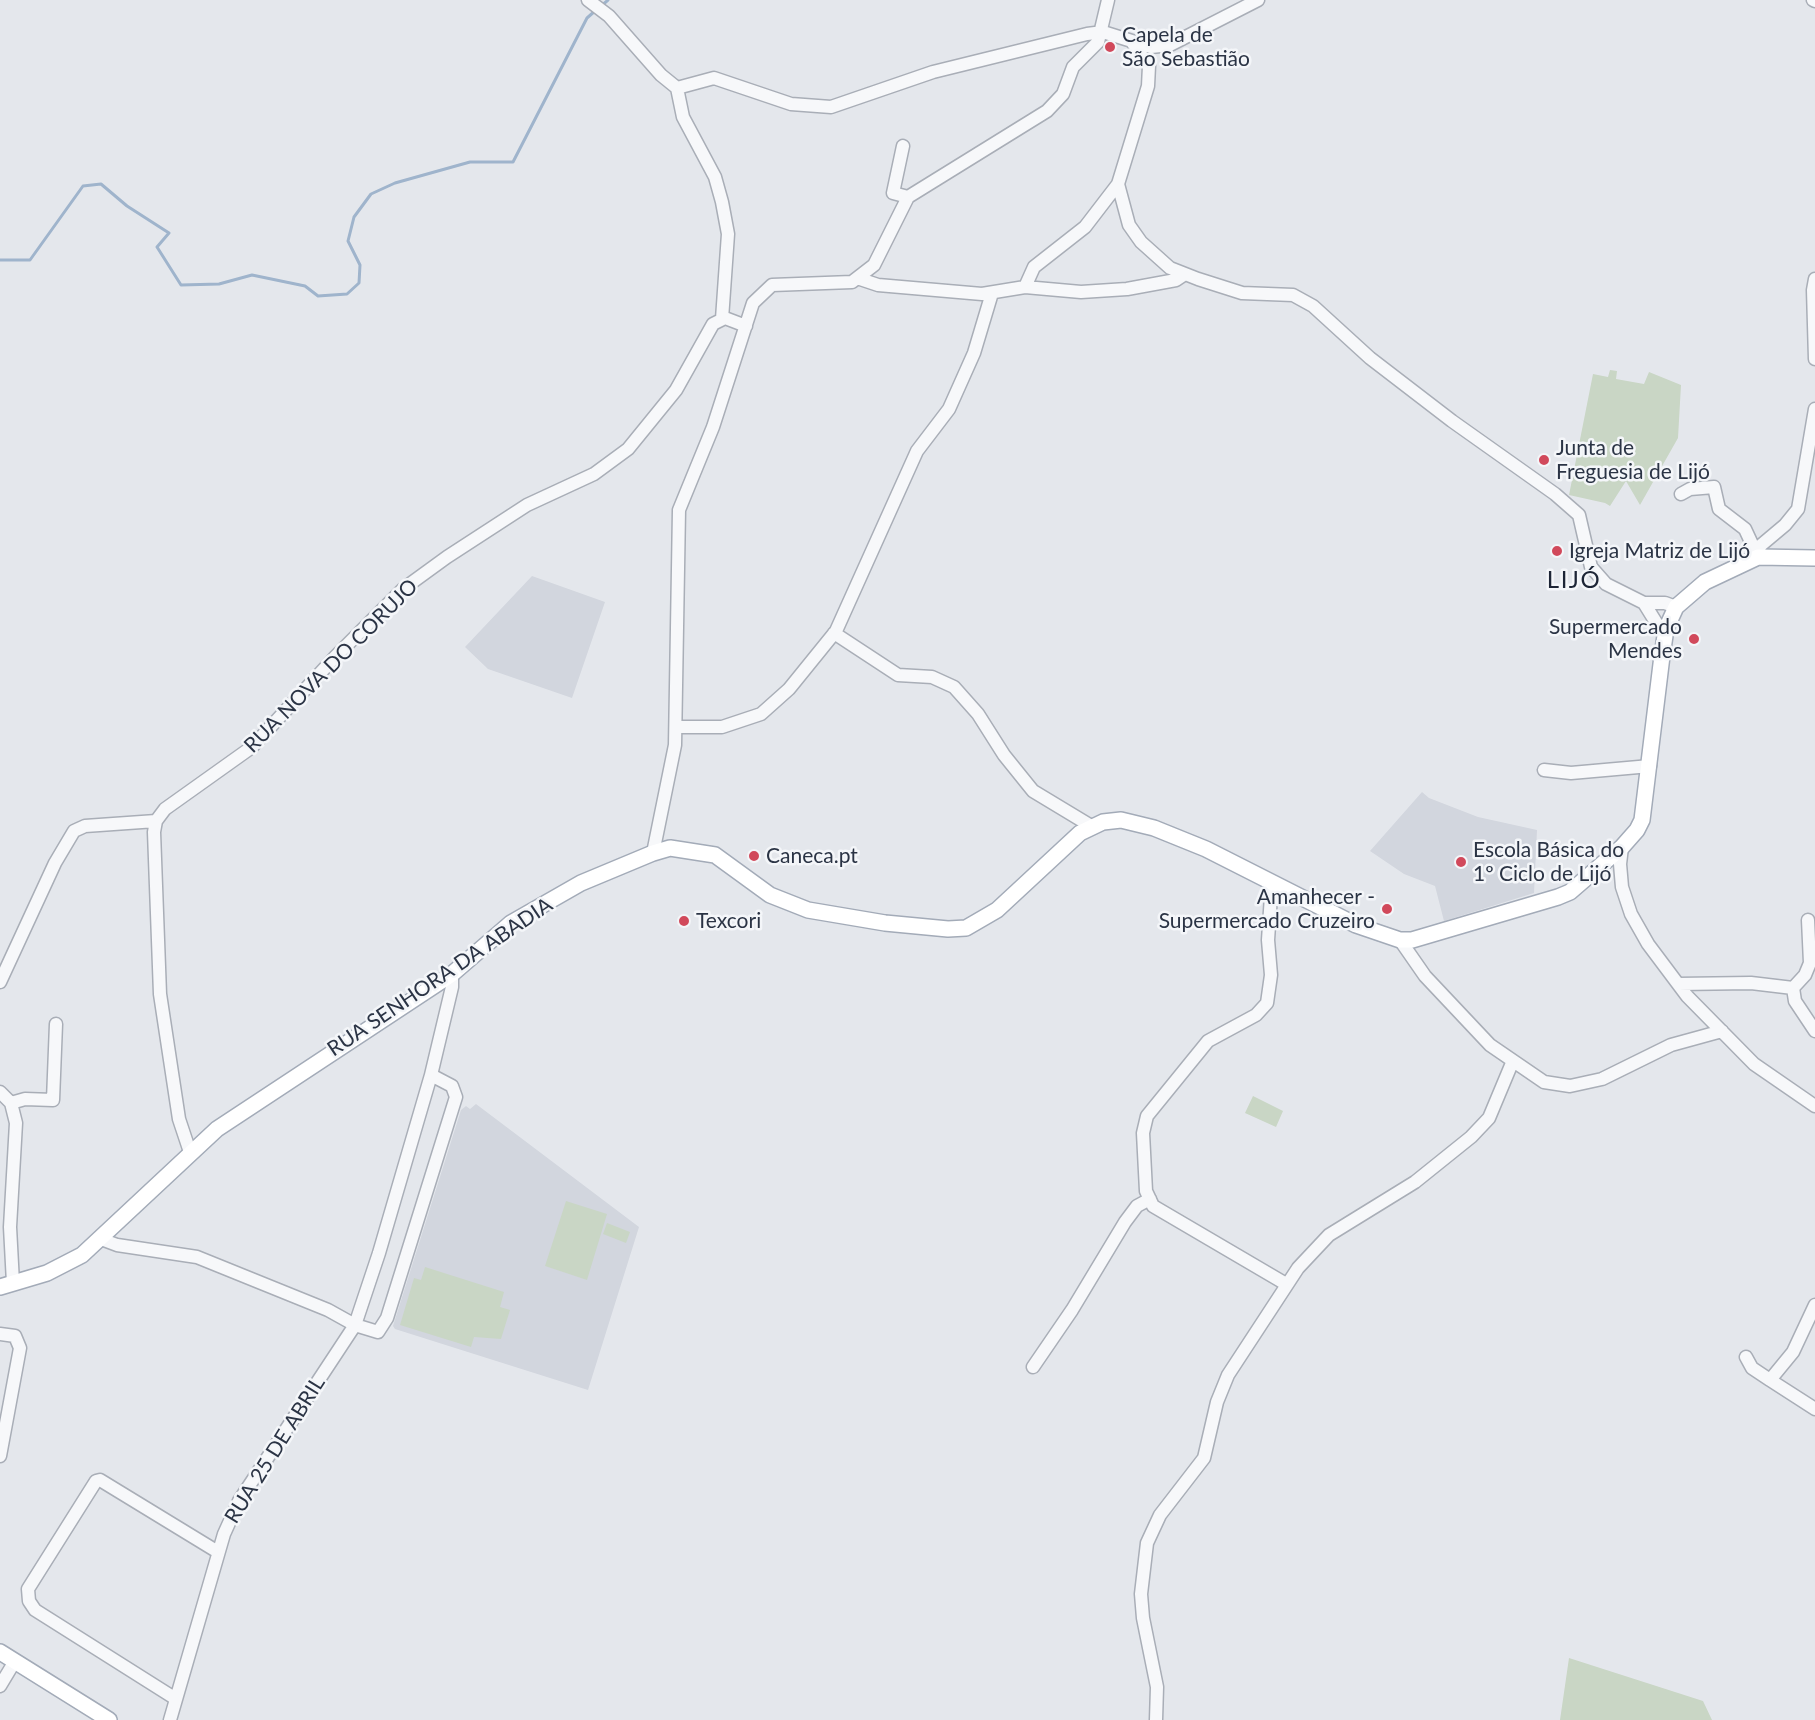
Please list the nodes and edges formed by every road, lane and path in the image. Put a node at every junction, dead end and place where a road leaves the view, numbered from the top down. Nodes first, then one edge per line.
1 (1108, 0) edge
2 (1258, 0) edge
3 (589, 1) edge
4 (1103, 32) junction
5 (1132, 42) junction
6 (1170, 45) junction
7 (1149, 66) junction
8 (677, 88) junction
9 (903, 146) dead end
10 (1118, 184) junction
11 (908, 197) junction
12 (1185, 274) junction
13 (857, 278) junction
14 (1815, 279) edge
15 (1025, 287) junction
16 (992, 293) junction
17 (722, 319) junction
18 (746, 326) junction
19 (1815, 359) edge
20 (1815, 409) edge
21 (1681, 494) dead end
22 (1758, 557) junction
23 (1815, 558) edge
24 (1644, 603) junction
25 (1676, 607) junction
26 (1666, 629) junction
27 (834, 633) junction
28 (676, 728) junction
29 (1650, 766) junction
30 (1544, 771) dead end
31 (156, 821) junction
32 (1091, 826) junction
33 (1622, 847) junction
34 (653, 852) junction
35 (1275, 884) junction
36 (1808, 920) dead end
37 (1400, 940) junction
38 (452, 974) junction
39 (0, 982) edge
40 (1678, 984) junction
41 (1793, 988) junction
42 (56, 1024) dead end
43 (1722, 1031) junction
44 (1815, 1031) edge
45 (1512, 1063) junction
46 (431, 1075) junction
47 (0, 1092) edge
48 (11, 1103) junction
49 (1815, 1106) edge
50 (190, 1152) junction
51 (1150, 1199) junction
52 (101, 1239) junction
53 (1286, 1284) junction
54 (7, 1285) edge
55 (1815, 1305) edge
56 (355, 1325) junction
57 (0, 1334) edge
58 (1746, 1357) dead end
59 (1033, 1367) dead end
60 (1770, 1380) junction
61 (0, 1381) edge
62 (11, 1390) junction
63 (1815, 1409) edge
64 (0, 1456) edge
65 (218, 1552) junction
66 (0, 1652) edge
67 (15, 1661) junction
68 (0, 1686) edge
69 (176, 1699) junction
70 (109, 1720) edge
71 (170, 1720) edge
72 (1156, 1720) edge

1 - 4 street
2 - 6 street
3 - 8 street
4 - 5 street
4 - 8 street
4 - 11 street
5 - 6 street
5 - 7 street
6 - 7 street
7 - 10 street
8 - 17 street
9 - 11 street
10 - 12 street
10 - 15 street
11 - 13 street
12 - 15 street
12 - 24 street
13 - 16 street
13 - 18 street
14 - 19 street
15 - 16 street
16 - 27 street
17 - 18 street
17 - 31 street, RUA NOVA DO CORUJO
18 - 28 street
20 - 22 street
21 - 22 street
22 - 23 main road
22 - 25 main road
24 - 25 street
24 - 26 street
25 - 26 main road, RUA SENHORA DA ABADIA
26 - 29 main road, RUA SENHORA DA ABADIA
27 - 28 street
27 - 32 street
28 - 34 street
29 - 30 street
29 - 33 main road, RUA SENHORA DA ABADIA
31 - 39 street
31 - 50 street
32 - 34 main road, RUA SENHORA DA ABADIA
32 - 35 main road, RUA SENHORA DA ABADIA
33 - 37 main road, RUA SENHORA DA ABADIA
33 - 40 street
34 - 38 main road, RUA SENHORA DA ABADIA
35 - 37 main road, RUA SENHORA DA ABADIA
35 - 51 street
36 - 41 street
37 - 45 street
38 - 46 street, RUA 25 DE ABRIL
38 - 50 main road, RUA SENHORA DA ABADIA
40 - 41 street
40 - 43 street
41 - 44 street
42 - 48 street
43 - 45 street
43 - 49 street
45 - 53 street
46 - 56 street, RUA 25 DE ABRIL
46 - 56 street
47 - 48 street
48 - 54 street
50 - 52 main road, RUA SENHORA DA ABADIA
51 - 53 street
51 - 59 street
52 - 54 main road, RUA SENHORA DA ABADIA
52 - 56 street
53 - 72 street
55 - 60 street
56 - 65 street, RUA 25 DE ABRIL
57 - 62 street
58 - 60 street
60 - 63 street
61 - 62 street
62 - 64 street
65 - 69 street, RUA 25 DE ABRIL
65 - 69 street
66 - 67 main road
67 - 68 street
67 - 70 main road
69 - 71 street, RUA 25 DE ABRIL

